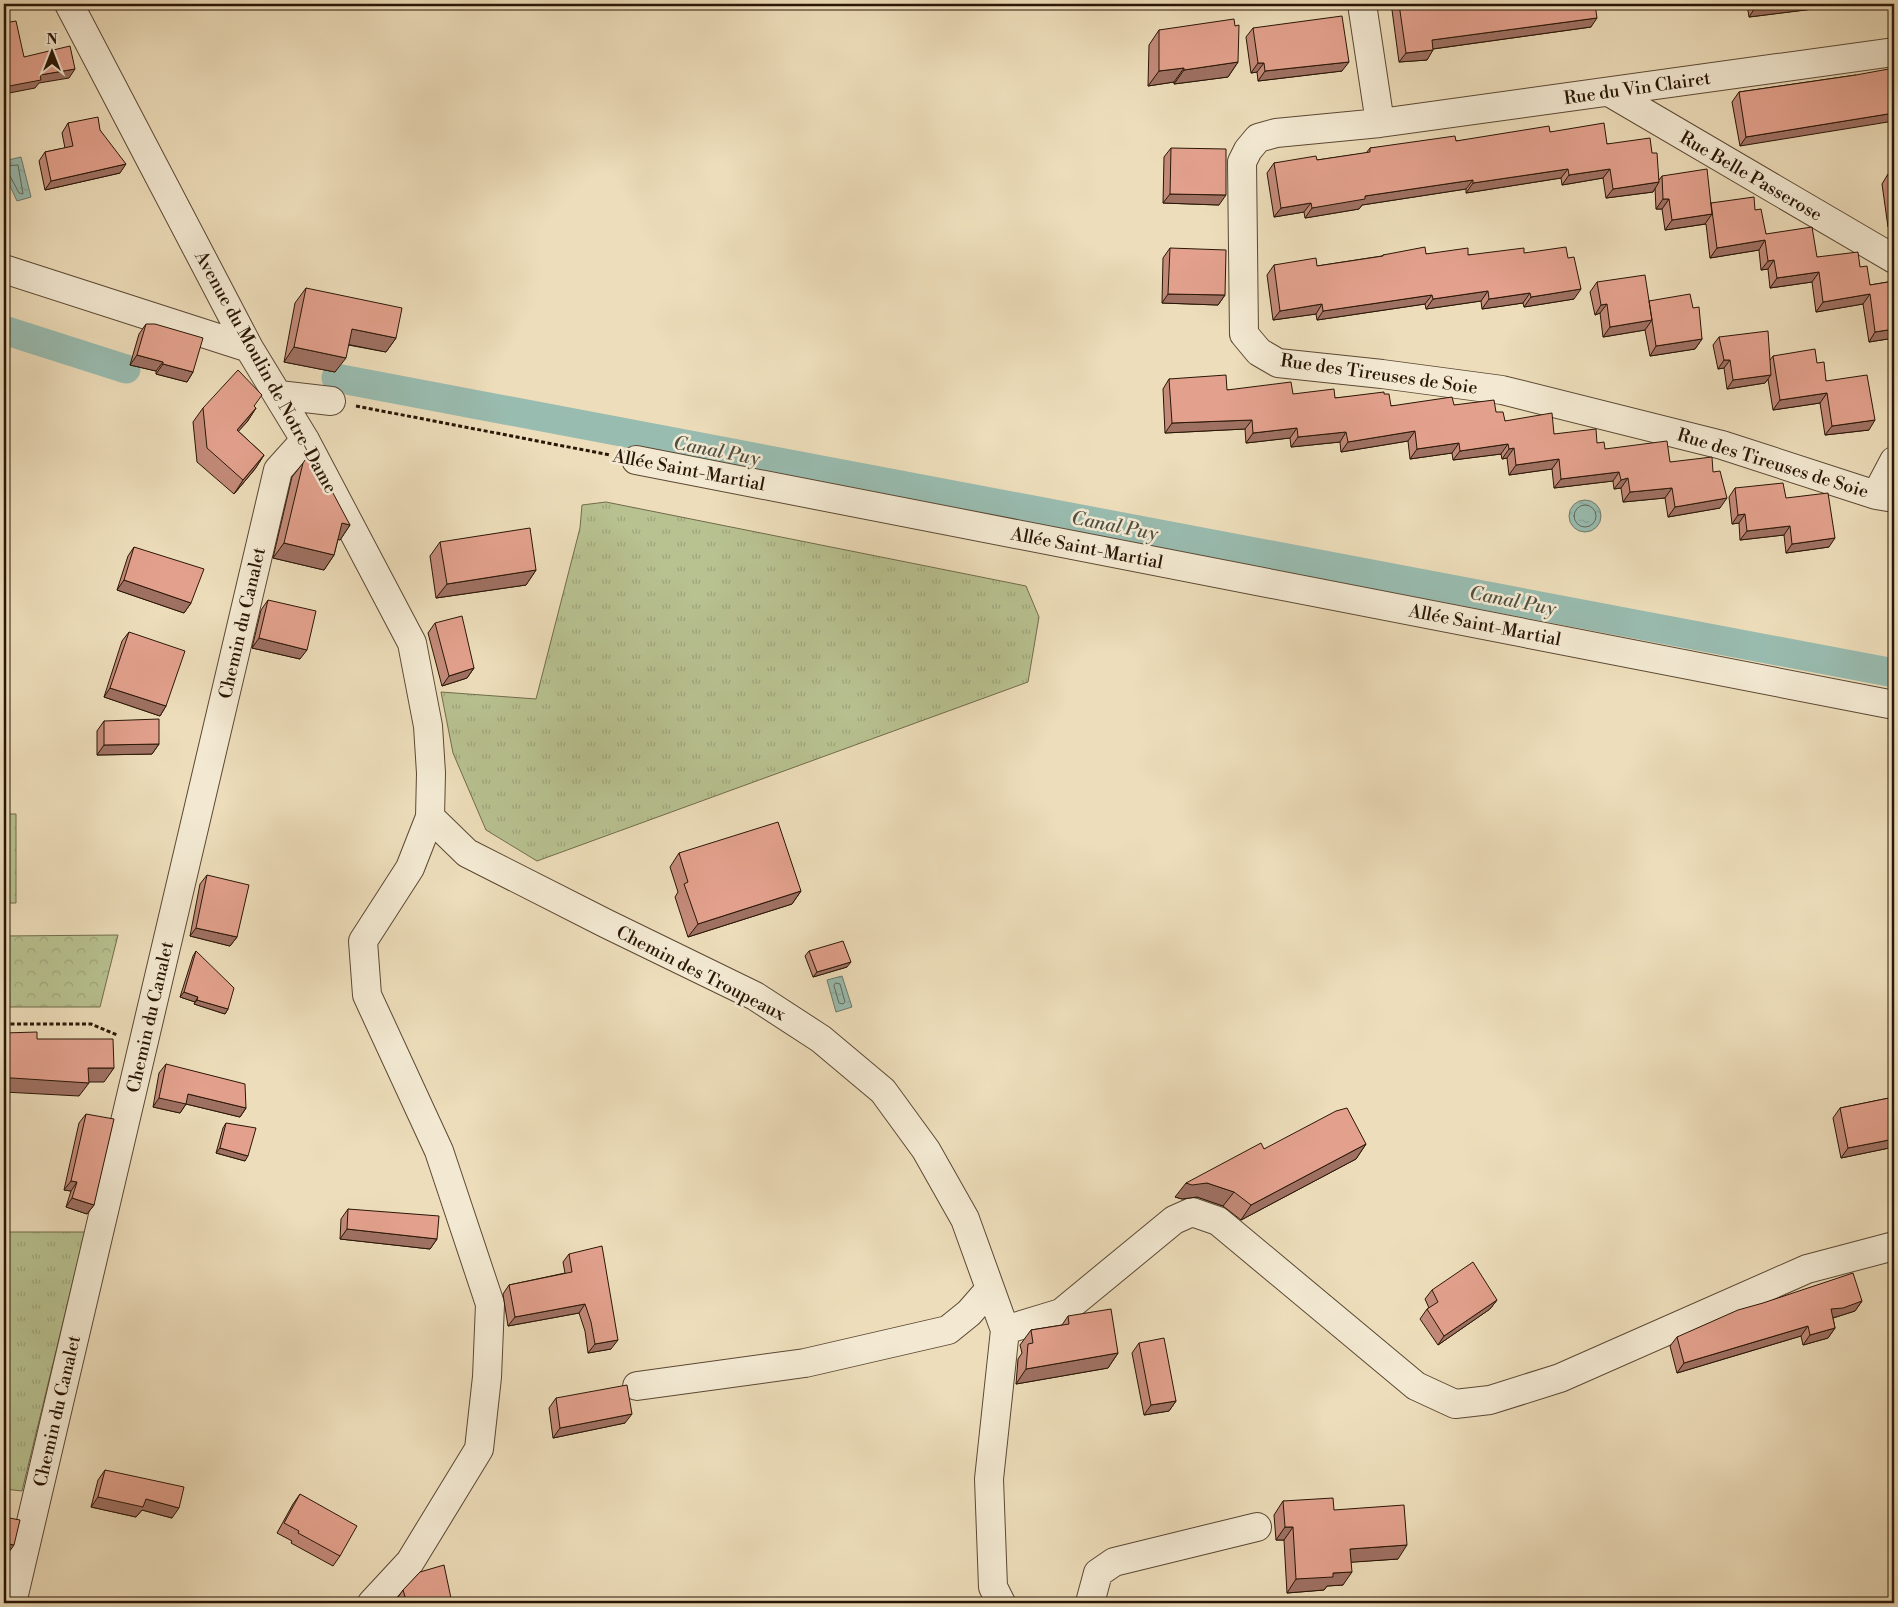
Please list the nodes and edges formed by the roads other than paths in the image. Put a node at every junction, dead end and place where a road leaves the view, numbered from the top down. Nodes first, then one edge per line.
1 (69, 4) edge
2 (1362, 4) edge
3 (1894, 52) edge
4 (1609, 92) junction
5 (1380, 122) junction
6 (1894, 259) edge
7 (5, 264) edge
8 (249, 348) junction
9 (279, 395) junction
10 (331, 401) road end
11 (304, 440) junction
12 (636, 460) road end
13 (1894, 462) edge
14 (1885, 497) edge
15 (1894, 704) edge
16 (430, 817) junction
17 (1894, 1246) edge
18 (990, 1289) junction
19 (1005, 1330) junction
20 (637, 1386) dead end
21 (1257, 1527) dead end
22 (12, 1603) edge
23 (372, 1603) edge
24 (1001, 1603) edge
25 (1092, 1603) edge

1 - 8 street, Avenue du Moulin de Notre-Dame
2 - 5 street
3 - 4 street, Rue du Vin Clairet
4 - 5 street, Rue du Vin Clairet
4 - 6 street, Rue Belle Passerose
5 - 14 street, Rue des Tireuses de Soie
7 - 8 street
8 - 9 street, Avenue du Moulin de Notre-Dame
9 - 10 street
9 - 11 street, Avenue du Moulin de Notre-Dame
11 - 16 street, Avenue du Moulin de Notre-Dame
11 - 22 street, Chemin du Canalet
12 - 15 street, Allée Saint-Martial
13 - 14 street
16 - 18 street, Chemin des Troupeaux
16 - 23 street, Avenue du Moulin de Notre-Dame
17 - 19 street
18 - 19 street, Chemin des Troupeaux
18 - 20 street
19 - 24 street, Chemin des Troupeaux
21 - 25 street

